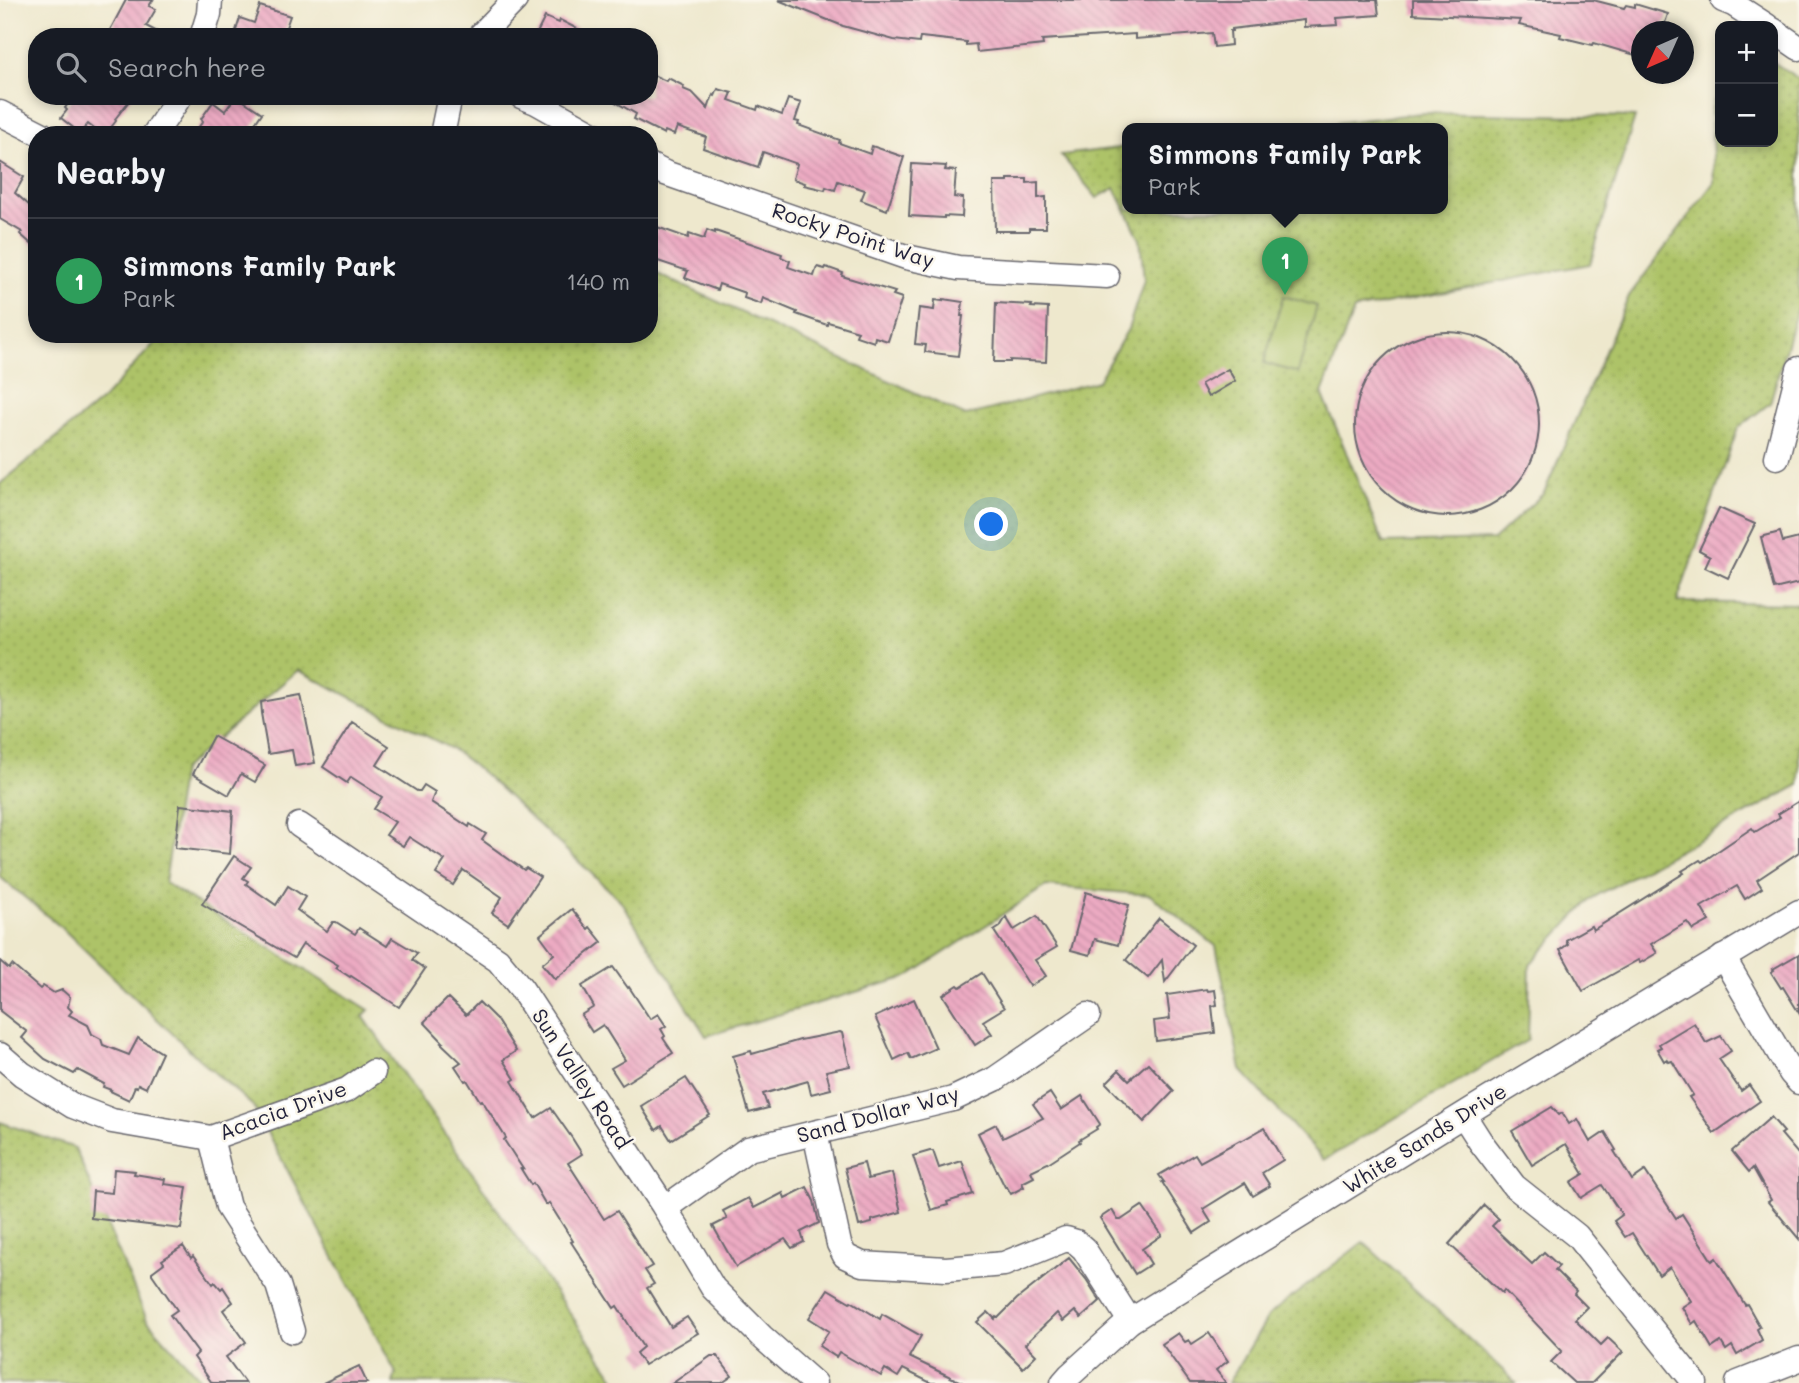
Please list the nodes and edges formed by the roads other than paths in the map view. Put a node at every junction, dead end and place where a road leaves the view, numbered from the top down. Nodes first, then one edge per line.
1 (210, 0) edge
2 (515, 0) edge
3 (1723, 0) edge
4 (1758, 21) edge
5 (205, 28) edge
6 (488, 28) edge
7 (1778, 33) edge
8 (1799, 48) edge
9 (174, 105) edge
10 (448, 105) edge
11 (541, 105) edge
12 (0, 113) edge
13 (159, 126) edge
14 (444, 126) edge
15 (579, 126) edge
16 (28, 127) edge
17 (658, 169) edge
18 (1107, 275) dead end
19 (1799, 369) edge
20 (1777, 457) dead end
21 (299, 825) dead end
22 (1799, 912) edge
23 (1723, 957) junction
24 (1088, 1015) dead end
25 (0, 1055) edge
26 (373, 1072) dead end
27 (1799, 1082) edge
28 (1464, 1116) junction
29 (815, 1133) junction
30 (211, 1138) junction
31 (665, 1208) junction
32 (1130, 1321) junction
33 (292, 1331) dead end
34 (1799, 1359) edge
35 (814, 1383) edge
36 (1063, 1383) edge
37 (1695, 1383) edge
38 (1738, 1383) edge

1 - 5 street
2 - 6 street
3 - 4 street
7 - 8 street
9 - 13 street
10 - 14 street
11 - 15 street
12 - 16 street
17 - 18 street, Rocky Point Way
19 - 20 street
21 - 31 street, Sun Valley Road
22 - 23 street, White Sands Drive
23 - 27 street
23 - 28 street, White Sands Drive
24 - 29 street, Sand Dollar Way
25 - 30 street, Acacia Drive
26 - 30 street, Acacia Drive
28 - 32 street, White Sands Drive
28 - 37 street
29 - 31 street, Sand Dollar Way
29 - 32 street
30 - 33 street
31 - 35 street, Sun Valley Road
32 - 36 street, White Sands Drive
34 - 38 street

